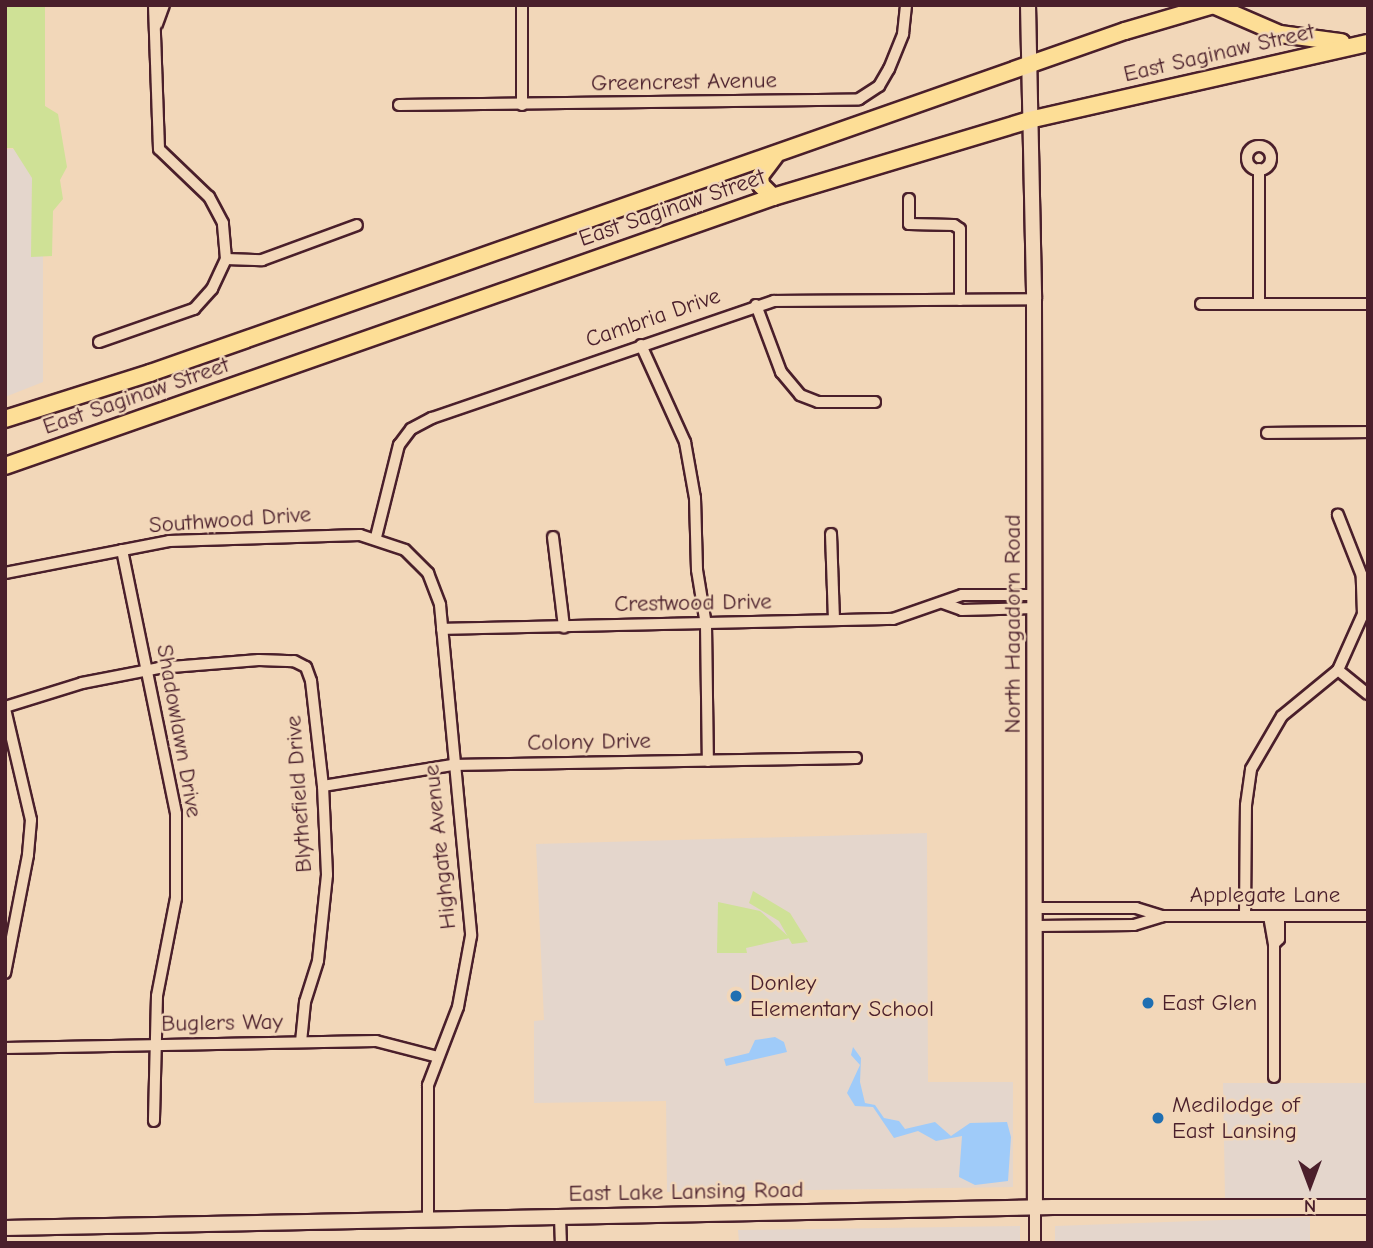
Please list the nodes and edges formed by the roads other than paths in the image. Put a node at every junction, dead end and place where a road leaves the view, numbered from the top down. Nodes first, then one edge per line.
1 (154, 5) edge
2 (164, 5) edge
3 (522, 5) edge
4 (906, 5) edge
5 (1028, 5) edge
6 (1213, 5) edge
7 (157, 24) junction
8 (1368, 42) edge
9 (1029, 65) junction
10 (398, 105) dead end
11 (522, 105) junction
12 (1029, 120) junction
13 (777, 154) junction
14 (1259, 169) dead end
15 (773, 197) junction
16 (909, 199) dead end
17 (357, 225) dead end
18 (226, 259) junction
19 (1034, 299) junction
20 (960, 300) junction
21 (756, 304) junction
22 (1201, 304) dead end
23 (1259, 304) junction
24 (1368, 304) edge
25 (99, 342) dead end
26 (640, 345) junction
27 (875, 402) dead end
28 (5, 419) edge
29 (1368, 432) edge
30 (1267, 433) dead end
31 (5, 466) edge
32 (1338, 515) dead end
33 (831, 534) dead end
34 (376, 537) junction
35 (553, 537) dead end
36 (122, 550) junction
37 (5, 573) edge
38 (1036, 601) junction
39 (834, 620) junction
40 (706, 625) junction
41 (564, 627) junction
42 (442, 629) junction
43 (148, 670) junction
44 (1338, 670) junction
45 (1368, 694) edge
46 (5, 708) edge
47 (856, 758) dead end
48 (708, 761) junction
49 (452, 765) junction
50 (323, 786) junction
51 (1037, 908) junction
52 (1163, 916) junction
53 (1245, 916) junction
54 (1274, 916) junction
55 (1368, 916) edge
56 (1037, 926) junction
57 (5, 972) edge
58 (301, 1042) junction
59 (155, 1045) junction
60 (5, 1048) edge
61 (438, 1057) junction
62 (1274, 1077) dead end
63 (155, 1121) dead end
64 (1368, 1207) edge
65 (1035, 1208) junction
66 (560, 1217) junction
67 (428, 1220) junction
68 (5, 1228) edge
69 (561, 1243) edge
70 (1035, 1243) edge

1 - 7 street
2 - 7 street
3 - 11 street
4 - 11 street, Greencrest Avenue
5 - 9 main road, North Hagadorn Road
6 - 8 main road
6 - 9 main road, East Saginaw Street
7 - 18 street
8 - 12 main road, East Saginaw Street
9 - 12 main road, North Hagadorn Road
9 - 13 main road, East Saginaw Street
10 - 11 street, Greencrest Avenue
12 - 15 main road, East Saginaw Street
12 - 19 main road, North Hagadorn Road
13 - 15 main road
13 - 28 main road, East Saginaw Street
14 - 23 street
15 - 31 main road, East Saginaw Street
16 - 20 street
17 - 18 street
18 - 25 street
19 - 20 street, Cambria Drive
19 - 38 main road, North Hagadorn Road
20 - 21 street, Cambria Drive
21 - 26 street, Cambria Drive
21 - 27 street
22 - 23 street
23 - 24 street
26 - 34 street, Cambria Drive
26 - 40 street
29 - 30 street
32 - 44 street
33 - 39 street
34 - 36 street, Southwood Drive
34 - 42 street, Highgate Avenue
35 - 41 street
36 - 37 street, Southwood Drive
36 - 43 street, Shadowlawn Drive
38 - 39 street, Crestwood Drive
38 - 51 main road, North Hagadorn Road
39 - 40 street, Crestwood Drive
40 - 41 street, Crestwood Drive
40 - 48 street
41 - 42 street, Crestwood Drive
42 - 49 street, Highgate Avenue
43 - 46 street
43 - 50 street, Blythefield Drive
43 - 59 street, Shadowlawn Drive
44 - 45 street
44 - 53 street
46 - 57 street
47 - 48 street, Colony Drive
48 - 49 street, Colony Drive
49 - 50 street, Colony Drive
49 - 61 street, Highgate Avenue
50 - 58 street, Blythefield Drive
51 - 52 street, Applegate Lane
51 - 56 main road, North Hagadorn Road
52 - 53 street, Applegate Lane
52 - 56 street, Applegate Lane
53 - 54 street, Applegate Lane
54 - 55 street, Applegate Lane
54 - 62 street
56 - 65 main road, North Hagadorn Road
58 - 59 street, Buglers Way
58 - 61 street, Buglers Way
59 - 60 street, Buglers Way
59 - 63 street, Shadowlawn Drive
61 - 67 street, Highgate Avenue
64 - 65 main road, East Lake Lansing Road
65 - 66 main road, East Lake Lansing Road
65 - 70 street, North Hagadorn Road
66 - 67 main road, East Lake Lansing Road
66 - 69 street
67 - 68 main road, East Lake Lansing Road

